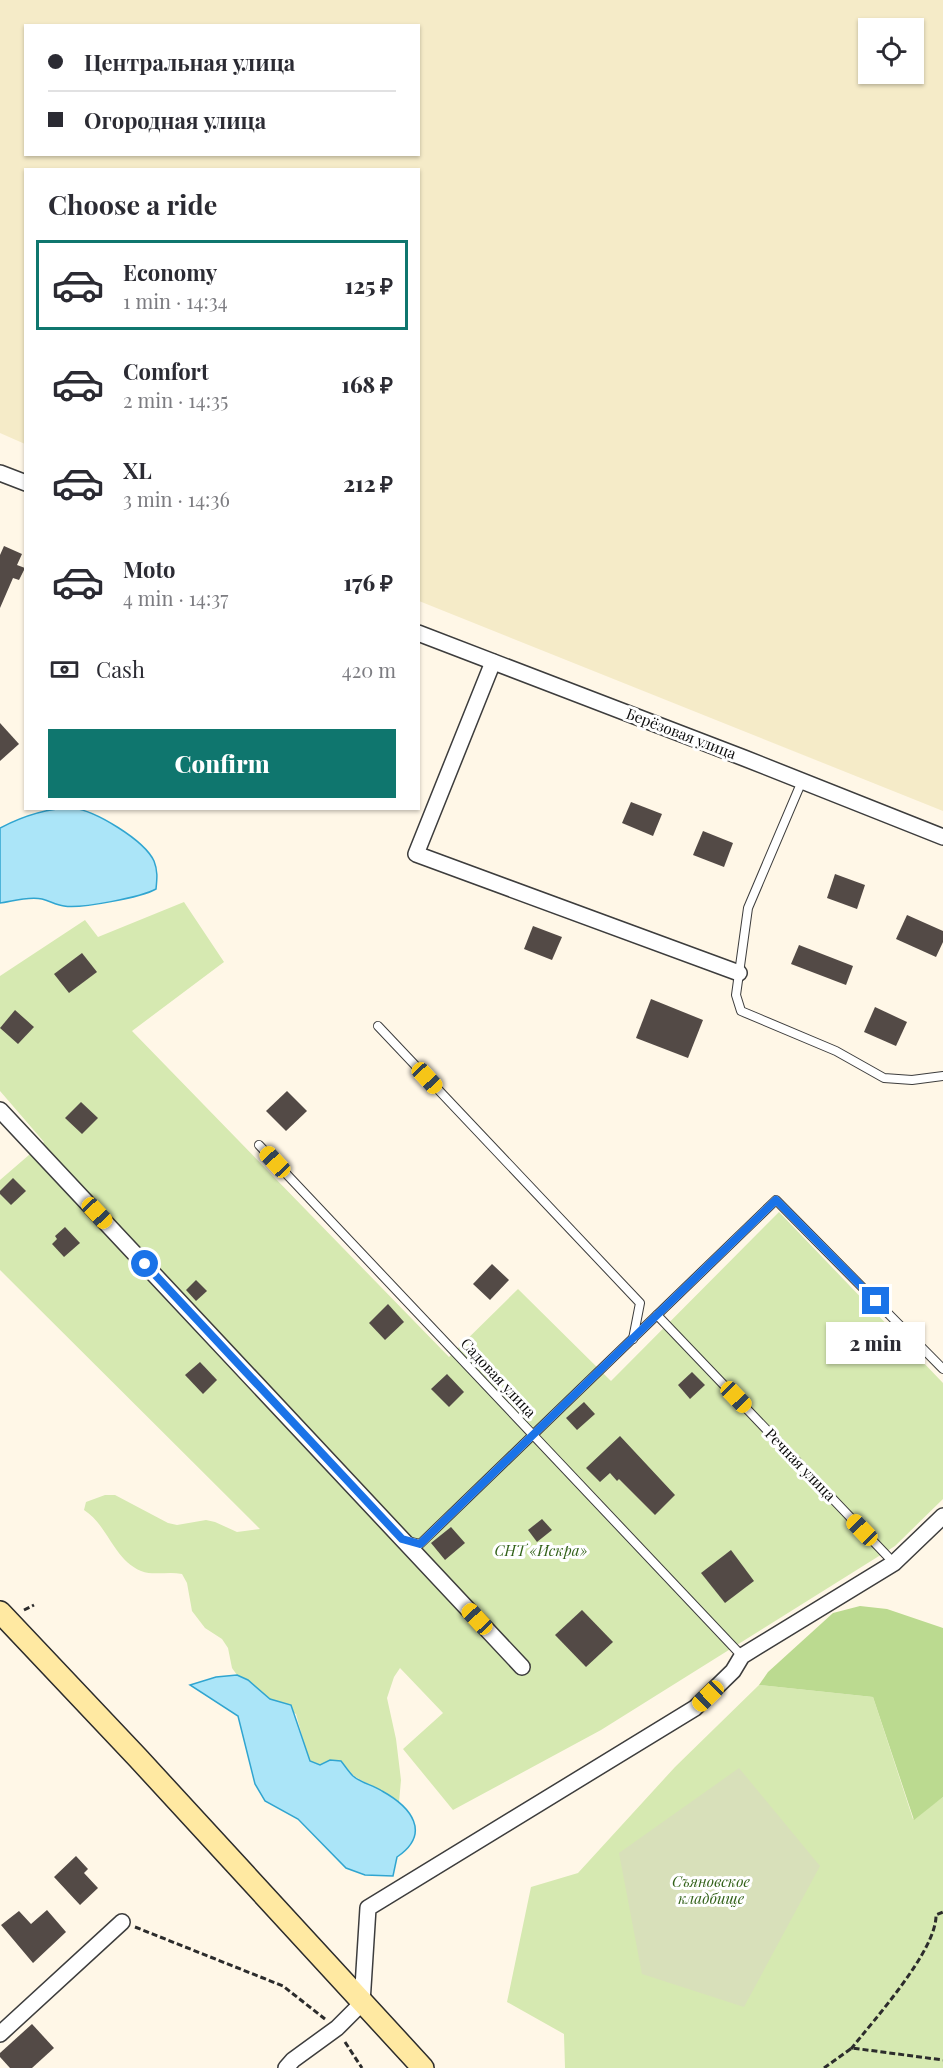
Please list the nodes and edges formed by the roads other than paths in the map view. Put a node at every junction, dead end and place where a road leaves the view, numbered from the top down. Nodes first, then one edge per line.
1 (0, 473) edge
2 (24, 482) edge
3 (420, 634) edge
4 (493, 662) junction
5 (802, 781) junction
6 (943, 837) edge
7 (740, 973) junction
8 (378, 1026) dead end
9 (943, 1076) edge
10 (0, 1110) edge
11 (259, 1145) dead end
12 (657, 1315) junction
13 (633, 1339) junction
14 (943, 1369) edge
15 (533, 1435) junction
16 (943, 1516) edge
17 (402, 1539) junction
18 (894, 1563) junction
19 (0, 1612) edge
20 (742, 1656) junction
21 (522, 1667) dead end
22 (122, 1922) road end
23 (362, 2003) junction
24 (0, 2034) edge
25 (286, 2068) edge
26 (423, 2068) edge

1 - 2 street
3 - 4 street, Берёзовая улица
4 - 5 street, Берёзовая улица
4 - 7 street
5 - 6 street, Берёзовая улица
5 - 7 lane
7 - 9 lane
8 - 13 lane
10 - 17 street
11 - 15 lane, Садовая улица
12 - 13 lane
12 - 14 lane
12 - 18 lane, Речная улица
13 - 15 lane
15 - 17 lane
15 - 20 lane, Садовая улица
16 - 18 street
17 - 21 street
18 - 20 street
19 - 23 main road
20 - 23 street
22 - 24 street
23 - 25 street
23 - 26 main road

